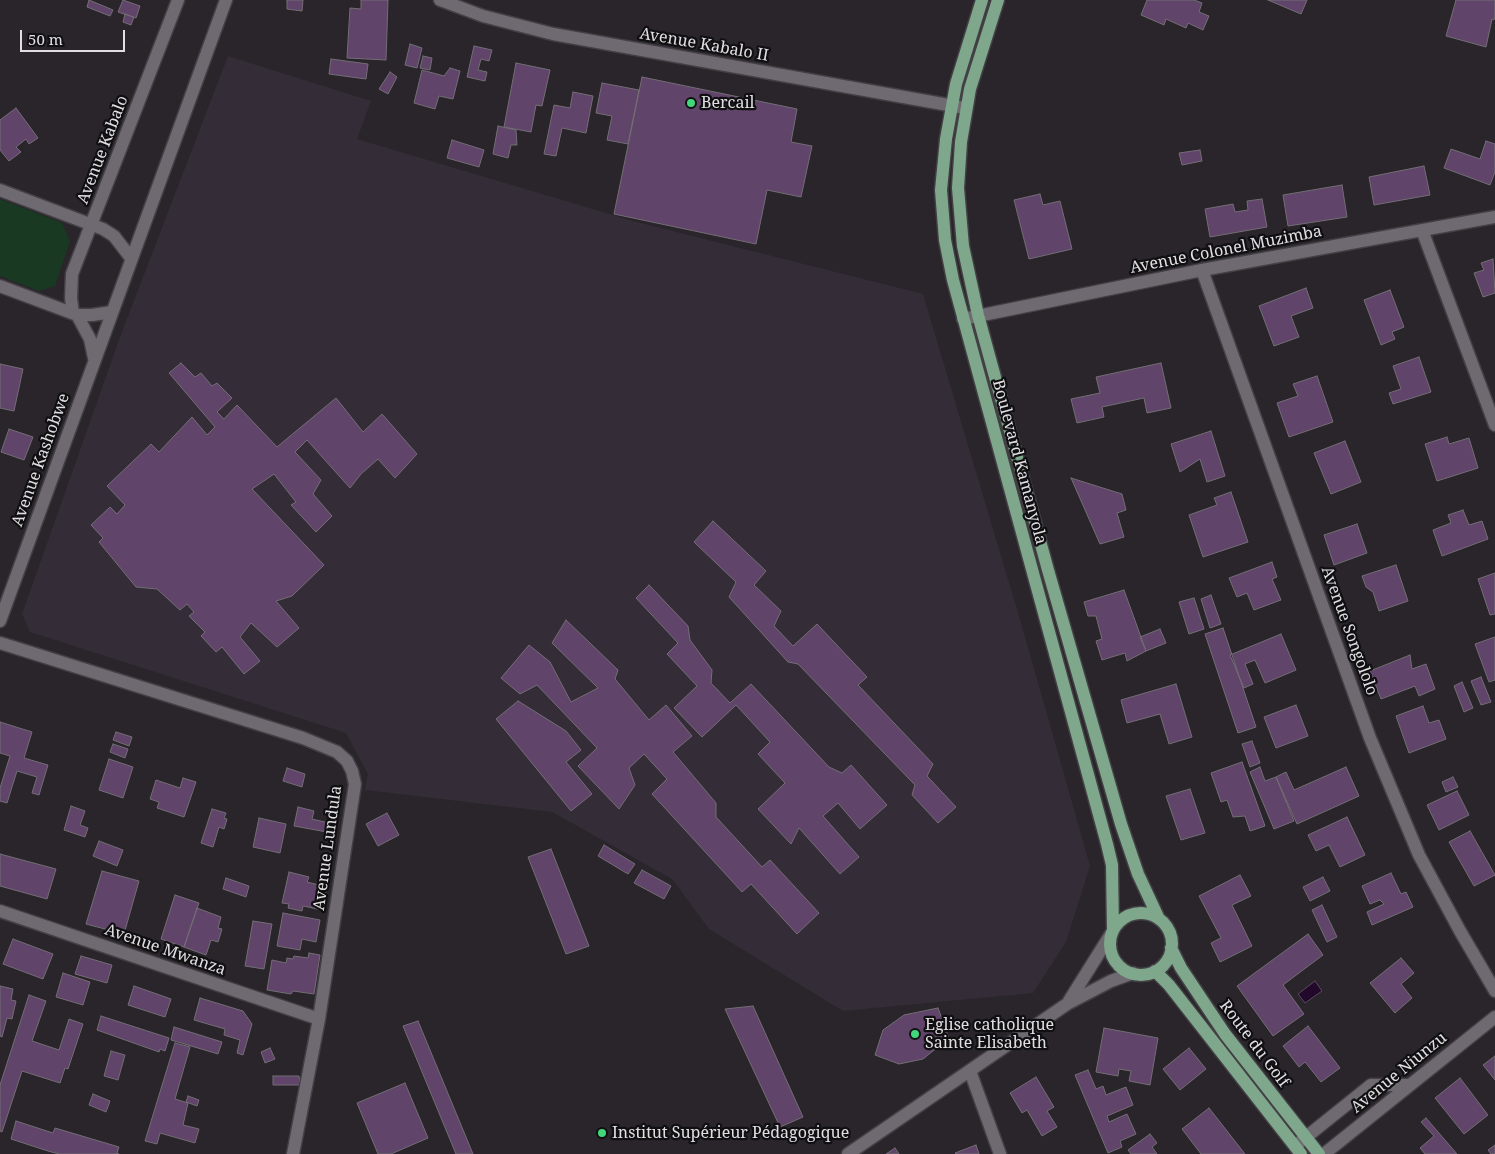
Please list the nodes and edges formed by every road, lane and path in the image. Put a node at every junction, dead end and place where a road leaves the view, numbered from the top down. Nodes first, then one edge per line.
1 (178, 0) edge
2 (226, 0) edge
3 (440, 0) edge
4 (982, 0) edge
5 (998, 0) edge
6 (951, 105) junction
7 (966, 108) junction
8 (0, 190) edge
9 (1495, 218) edge
10 (92, 223) junction
11 (1422, 230) junction
12 (131, 258) junction
13 (1202, 270) junction
14 (0, 286) edge
15 (112, 312) junction
16 (75, 314) junction
17 (978, 315) junction
18 (963, 319) junction
19 (94, 361) junction
20 (1495, 425) edge
21 (0, 620) edge
22 (1068, 640) junction
23 (0, 643) edge
24 (1053, 644) junction
25 (0, 911) edge
26 (1159, 919) junction
27 (1112, 932) junction
28 (1171, 948) junction
29 (1155, 971) junction
30 (1133, 973) junction
31 (1495, 991) edge
32 (1067, 1004) junction
33 (1495, 1017) edge
34 (320, 1019) junction
35 (970, 1071) junction
36 (1410, 1085) junction
37 (1305, 1137) junction
38 (1298, 1150) edge
39 (294, 1154) edge
40 (848, 1154) edge
41 (1000, 1154) edge
42 (1319, 1154) edge
43 (1324, 1154) edge

1 - 10 street, Avenue Kabalo
2 - 12 street
3 - 6 street, Avenue Kabalo II
4 - 6 main road, Boulevard Kamanyola
5 - 7 main road, Boulevard Kamanyola
6 - 7 street, Avenue Kabalo II
6 - 18 main road, Boulevard Kamanyola
7 - 17 main road, Boulevard Kamanyola
8 - 10 street
9 - 11 street, Avenue Colonel Muzimba
10 - 12 street
10 - 16 street, Avenue Kabalo
11 - 13 street, Avenue Colonel Muzimba
11 - 20 street
12 - 15 street
13 - 17 street, Avenue Colonel Muzimba
13 - 31 street, Avenue Songololo
14 - 16 street
15 - 16 street
15 - 19 street, Avenue Kashobwe
16 - 19 street
17 - 18 street, Avenue Colonel Muzimba
17 - 22 main road, Boulevard Kamanyola
18 - 24 main road, Boulevard Kamanyola
19 - 21 street, Avenue Kashobwe
22 - 24 main road
22 - 26 main road, Boulevard Kamanyola
23 - 34 street, Avenue Lundula
24 - 27 main road, Boulevard Kamanyola
25 - 34 street, Avenue Mwanza
26 - 27 main road
26 - 28 main road
27 - 30 main road
27 - 32 street
28 - 29 main road
28 - 37 main road, Route du Golf
29 - 30 main road
29 - 38 main road
30 - 32 street
32 - 35 street
33 - 36 street, Avenue Niunzu
34 - 39 street, Avenue Lundula
35 - 40 street
35 - 41 street
36 - 37 street
36 - 43 street, Avenue Niunzu
37 - 38 street
37 - 42 main road, Route du Golf

